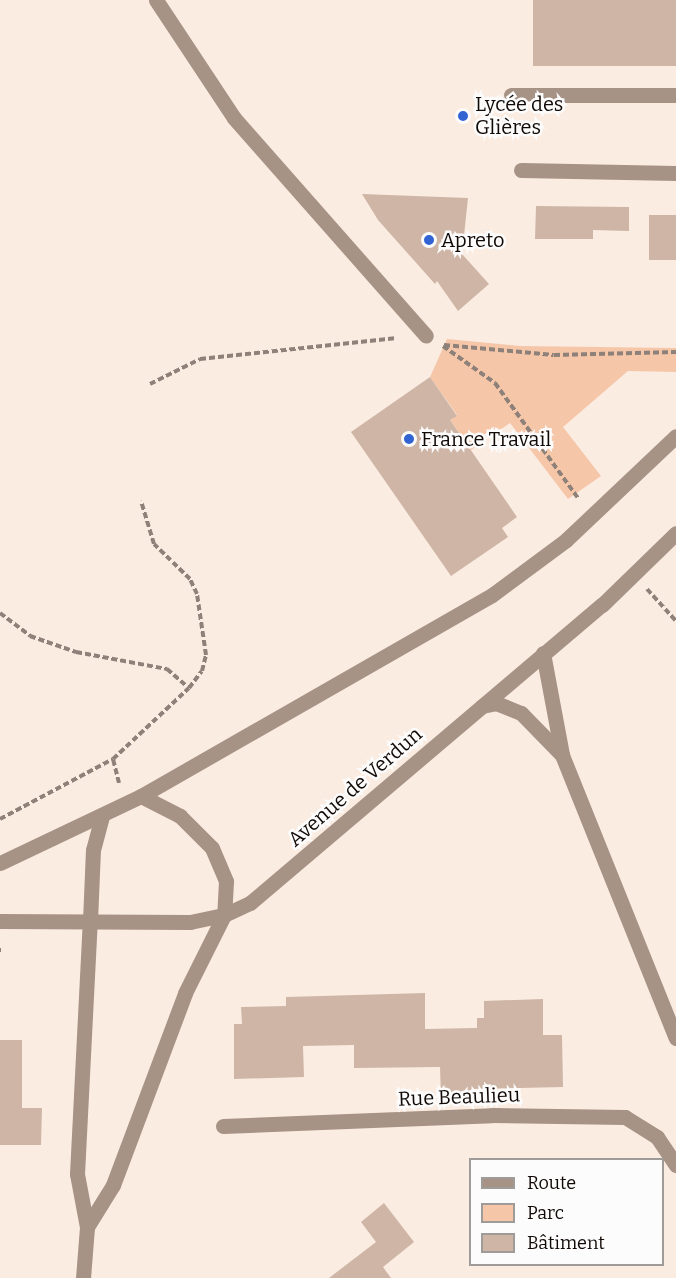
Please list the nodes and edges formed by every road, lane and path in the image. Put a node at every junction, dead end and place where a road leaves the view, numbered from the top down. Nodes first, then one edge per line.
1 (156, 0) edge
2 (511, 95) dead end
3 (676, 96) edge
4 (522, 170) dead end
5 (676, 173) edge
6 (426, 336) junction
7 (440, 345) junction
8 (676, 352) edge
9 (150, 384) dead end
10 (676, 436) edge
11 (141, 501) dead end
12 (581, 503) dead end
13 (676, 533) edge
14 (641, 582) dead end
15 (0, 613) edge
16 (676, 621) edge
17 (543, 652) junction
18 (189, 688) junction
19 (477, 709) junction
20 (562, 755) junction
21 (113, 759) junction
22 (141, 796) junction
23 (125, 804) junction
24 (102, 817) junction
25 (0, 819) edge
26 (0, 863) edge
27 (224, 915) junction
28 (0, 921) edge
29 (90, 921) junction
30 (676, 1038) edge
31 (223, 1126) dead end
32 (676, 1165) edge
33 (87, 1227) junction
34 (83, 1278) edge

1 - 6 street
2 - 3 street
4 - 5 street
6 - 7 path
6 - 9 path
7 - 8 path
7 - 12 path
10 - 22 street
11 - 18 path
13 - 17 street, Avenue de Verdun
14 - 16 path
15 - 18 path
17 - 19 street, Avenue de Verdun
17 - 20 street
18 - 21 path
19 - 20 street
19 - 27 street, Avenue de Verdun
20 - 30 street
21 - 23 path
21 - 25 path
22 - 23 street
22 - 27 street
23 - 24 street
24 - 26 street
24 - 29 street
27 - 29 street, Avenue de Verdun
27 - 33 street
28 - 29 street, Avenue de Verdun
29 - 33 street
31 - 32 street, Rue Beaulieu
33 - 34 street

